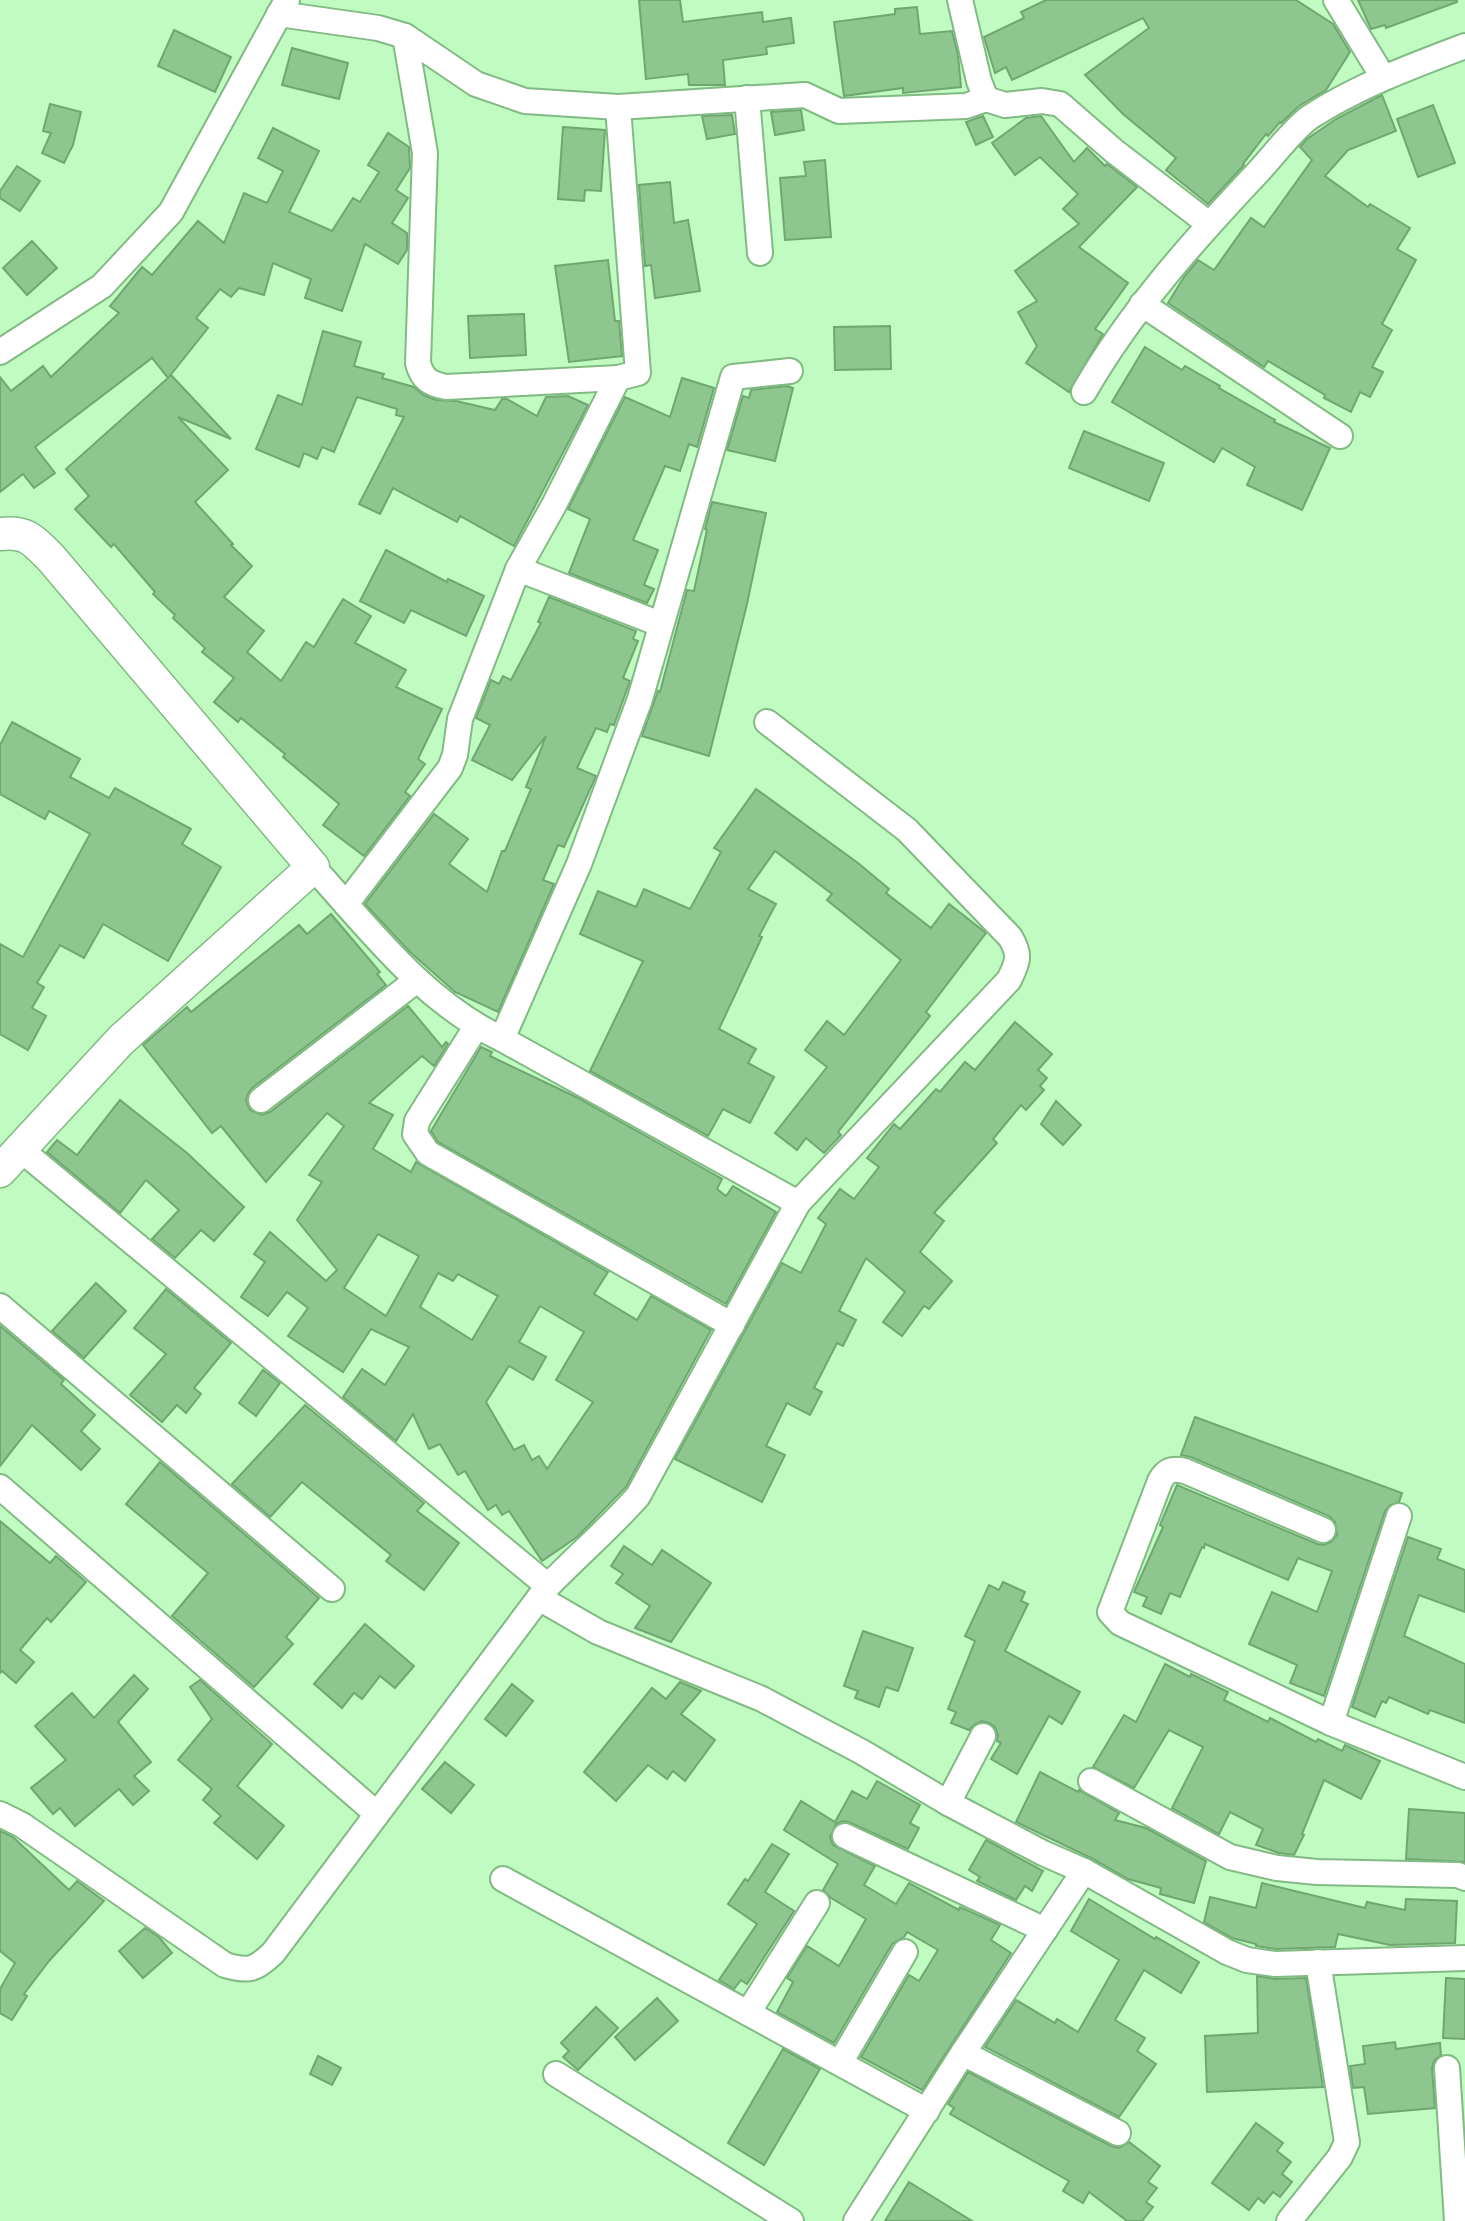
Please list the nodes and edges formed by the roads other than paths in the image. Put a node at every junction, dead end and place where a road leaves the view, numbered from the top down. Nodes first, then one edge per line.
1 (960, 0) edge
2 (1336, 0) edge
3 (283, 7) edge
4 (405, 36) junction
5 (1465, 46) edge
6 (1383, 78) junction
7 (747, 99) junction
8 (986, 99) junction
9 (618, 107) junction
10 (1209, 224) junction
11 (760, 253) dead end
12 (1142, 304) junction
13 (0, 352) edge
14 (790, 371) dead end
15 (618, 378) junction
16 (1084, 392) dead end
17 (1340, 436) dead end
18 (0, 534) edge
19 (518, 569) junction
20 (660, 624) junction
21 (766, 722) dead end
22 (313, 867) junction
23 (346, 904) junction
24 (416, 980) junction
25 (476, 1027) junction
26 (502, 1039) junction
27 (261, 1100) dead end
28 (10, 1160) edge
29 (798, 1203) junction
30 (0, 1306) edge
31 (732, 1325) junction
32 (0, 1487) edge
33 (1399, 1516) dead end
34 (1322, 1530) dead end
35 (332, 1589) dead end
36 (544, 1592) junction
37 (1331, 1723) junction
38 (983, 1736) dead end
39 (1465, 1777) edge
40 (1091, 1781) dead end
41 (948, 1803) junction
42 (0, 1814) edge
43 (377, 1814) junction
44 (845, 1836) dead end
45 (1084, 1871) junction
46 (1465, 1878) edge
47 (503, 1879) dead end
48 (817, 1903) dead end
49 (1045, 1930) junction
50 (905, 1952) dead end
51 (1464, 1953) edge
52 (1318, 1962) junction
53 (748, 2013) junction
54 (963, 2053) junction
55 (840, 2063) junction
56 (1447, 2068) dead end
57 (556, 2074) dead end
58 (927, 2111) junction
59 (1118, 2133) dead end
60 (791, 2221) edge
61 (856, 2221) edge
62 (1289, 2221) edge
63 (1457, 2221) edge

1 - 8 street
2 - 6 street
3 - 4 street
3 - 13 street
4 - 9 street
4 - 15 street
5 - 6 street
6 - 10 street
7 - 8 street
7 - 9 street
7 - 11 street
8 - 10 street
9 - 15 street
10 - 12 street
12 - 16 street
12 - 17 street
14 - 20 street
15 - 19 street
18 - 22 street
19 - 20 street
19 - 23 street
20 - 26 street
21 - 29 street
22 - 23 street
22 - 28 street
23 - 24 street
24 - 25 street
24 - 27 street
25 - 26 street
25 - 31 street
26 - 29 street
28 - 36 street
29 - 31 street
30 - 35 street
31 - 36 street
32 - 43 street
33 - 37 street
34 - 37 street
36 - 41 street
36 - 43 street
37 - 39 street
38 - 41 street
40 - 46 street
41 - 45 street
42 - 43 street
44 - 49 street
45 - 49 street
45 - 52 street
47 - 53 street
48 - 53 street
49 - 54 street
50 - 55 street
51 - 52 street
52 - 62 street
53 - 55 street
54 - 58 street
54 - 59 street
55 - 58 street
56 - 63 street
57 - 60 street
58 - 61 street

